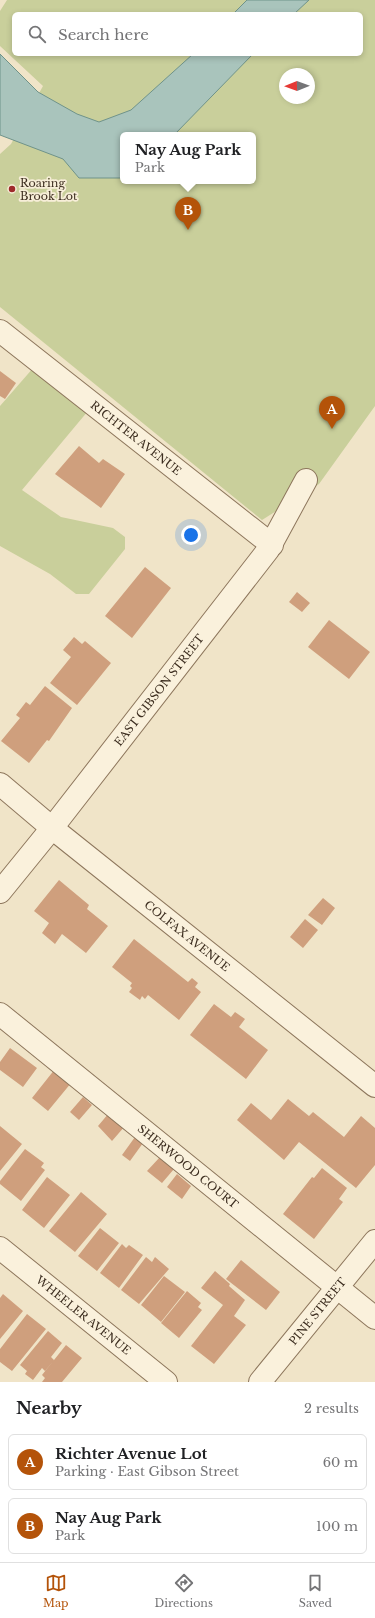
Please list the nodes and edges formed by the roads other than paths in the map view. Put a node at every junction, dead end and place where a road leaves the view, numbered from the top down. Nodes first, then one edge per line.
1 (0, 331) edge
2 (306, 480) dead end
3 (272, 545) junction
4 (0, 784) edge
5 (52, 828) junction
6 (0, 892) edge
7 (0, 1014) edge
8 (375, 1086) edge
9 (375, 1240) edge
10 (0, 1248) edge
11 (338, 1288) junction
12 (375, 1318) edge
13 (166, 1382) edge
14 (260, 1382) edge

1 - 3 street, RICHTER AVENUE
2 - 3 street, EAST GIBSON STREET
3 - 5 street, EAST GIBSON STREET
4 - 5 street, COLFAX AVENUE
5 - 6 street, EAST GIBSON STREET
5 - 8 street, COLFAX AVENUE
7 - 11 street, SHERWOOD COURT
9 - 11 street, PINE STREET
10 - 13 street, WHEELER AVENUE
11 - 12 street, SHERWOOD COURT
11 - 14 street, PINE STREET

